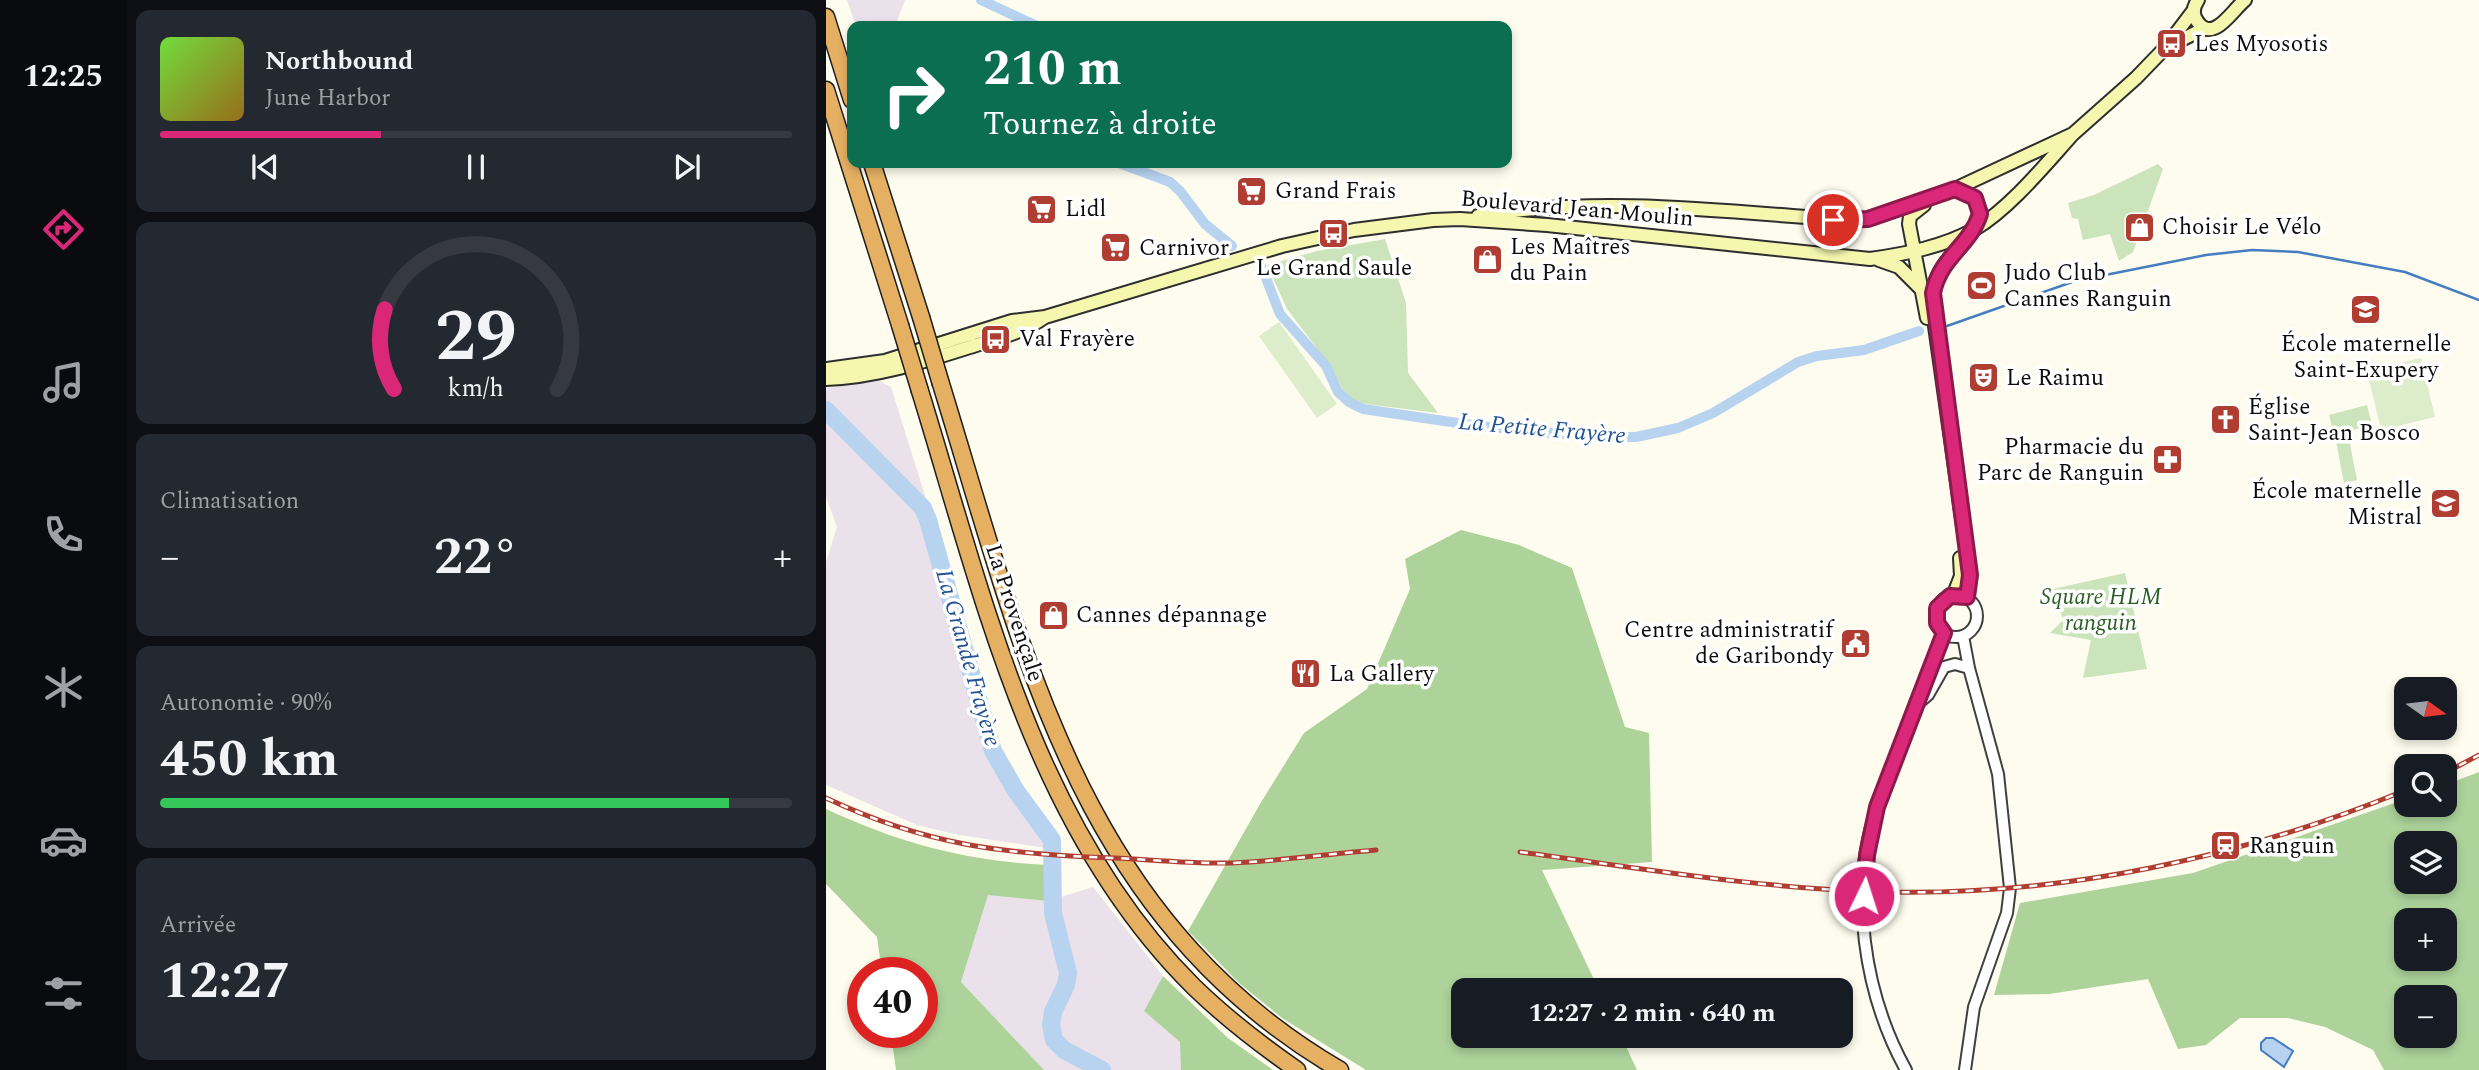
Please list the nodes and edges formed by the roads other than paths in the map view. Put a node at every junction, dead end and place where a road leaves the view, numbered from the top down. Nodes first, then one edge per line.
1 (2224, 0) edge
2 (2245, 0) edge
3 (2196, 3) edge
4 (2228, 16) junction
5 (826, 17) edge
6 (2205, 28) junction
7 (2165, 48) junction
8 (847, 84) edge
9 (826, 90) edge
10 (2073, 134) junction
11 (847, 156) edge
12 (851, 168) edge
13 (874, 168) edge
14 (1955, 189) junction
15 (1936, 197) junction
16 (1460, 219) junction
17 (1972, 231) junction
18 (1914, 251) junction
19 (1870, 259) junction
20 (1921, 289) junction
21 (1045, 317) junction
22 (826, 369) edge
23 (826, 379) edge
24 (1961, 596) junction
25 (1944, 633) junction
26 (1963, 636) junction
27 (1969, 668) junction
28 (1919, 702) junction
29 (1297, 1070) edge
30 (1340, 1070) edge
31 (1906, 1070) edge
32 (1965, 1070) edge

1 - 4 main road
2 - 4 main road
3 - 6 main road
3 - 7 main road
4 - 6 main road
5 - 8 highway
6 - 7 main road
7 - 10 main road
9 - 11 highway, La Provençale, bridge
10 - 14 main road
10 - 17 main road, Boulevard Jean Moulin
12 - 29 highway, La Provençale, bridge
13 - 30 highway, La Provençale, bridge
14 - 15 main road
14 - 17 main road
15 - 16 main road
15 - 18 main road
16 - 19 main road, Boulevard Jean Moulin
16 - 21 main road, Boulevard Jean Moulin
17 - 18 main road, Boulevard Jean Moulin
17 - 24 main road
18 - 19 main road, Boulevard Jean Moulin
18 - 20 main road
19 - 20 main road
20 - 24 main road
21 - 22 main road
21 - 23 main road
24 - 25 street
24 - 26 street
25 - 26 street
25 - 28 street
26 - 27 street
27 - 28 street
27 - 32 street
28 - 31 street

